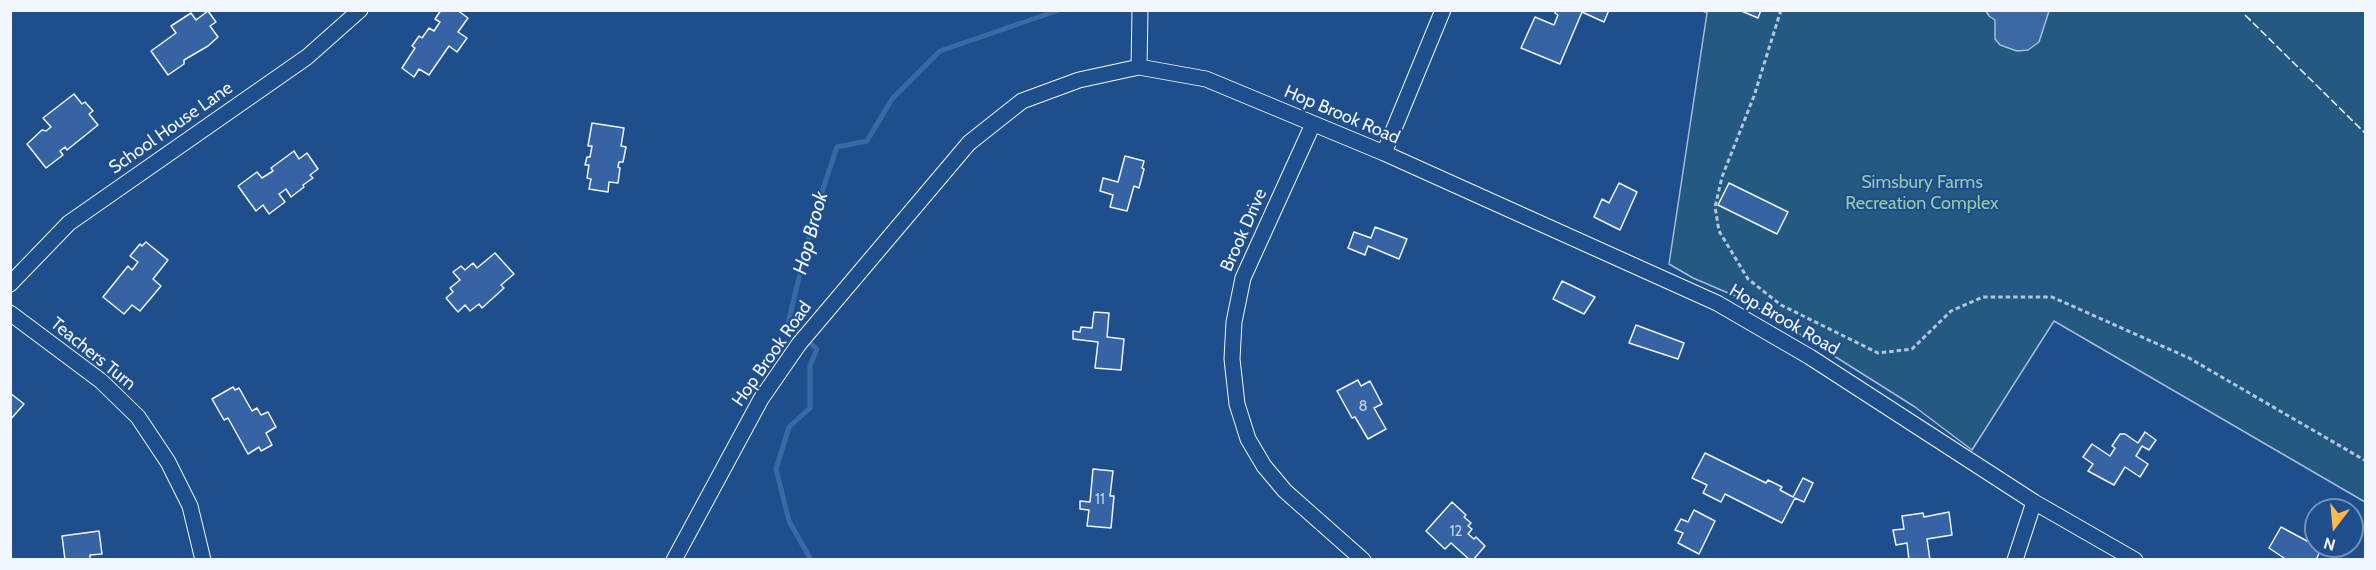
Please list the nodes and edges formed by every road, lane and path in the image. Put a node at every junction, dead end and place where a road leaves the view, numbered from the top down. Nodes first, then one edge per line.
1 (360, 10) edge
2 (1140, 10) edge
3 (1443, 10) edge
4 (1781, 10) edge
5 (1139, 67) junction
6 (1313, 124) junction
7 (1384, 153) junction
8 (10, 284) edge
9 (10, 313) edge
10 (2366, 461) edge
11 (2034, 502) junction
12 (202, 560) edge
13 (674, 560) edge
14 (1363, 560) edge
15 (2015, 560) edge
16 (2135, 560) edge

1 - 8 street, School House Lane
2 - 5 street
3 - 7 street
4 - 10 path
5 - 6 street, Hop Brook Road
5 - 13 street, Hop Brook Road
6 - 7 street, Hop Brook Road
6 - 14 street, Brook Drive
7 - 11 street, Hop Brook Road
9 - 12 street, Teachers Turn
11 - 15 street
11 - 16 street, Hop Brook Road

